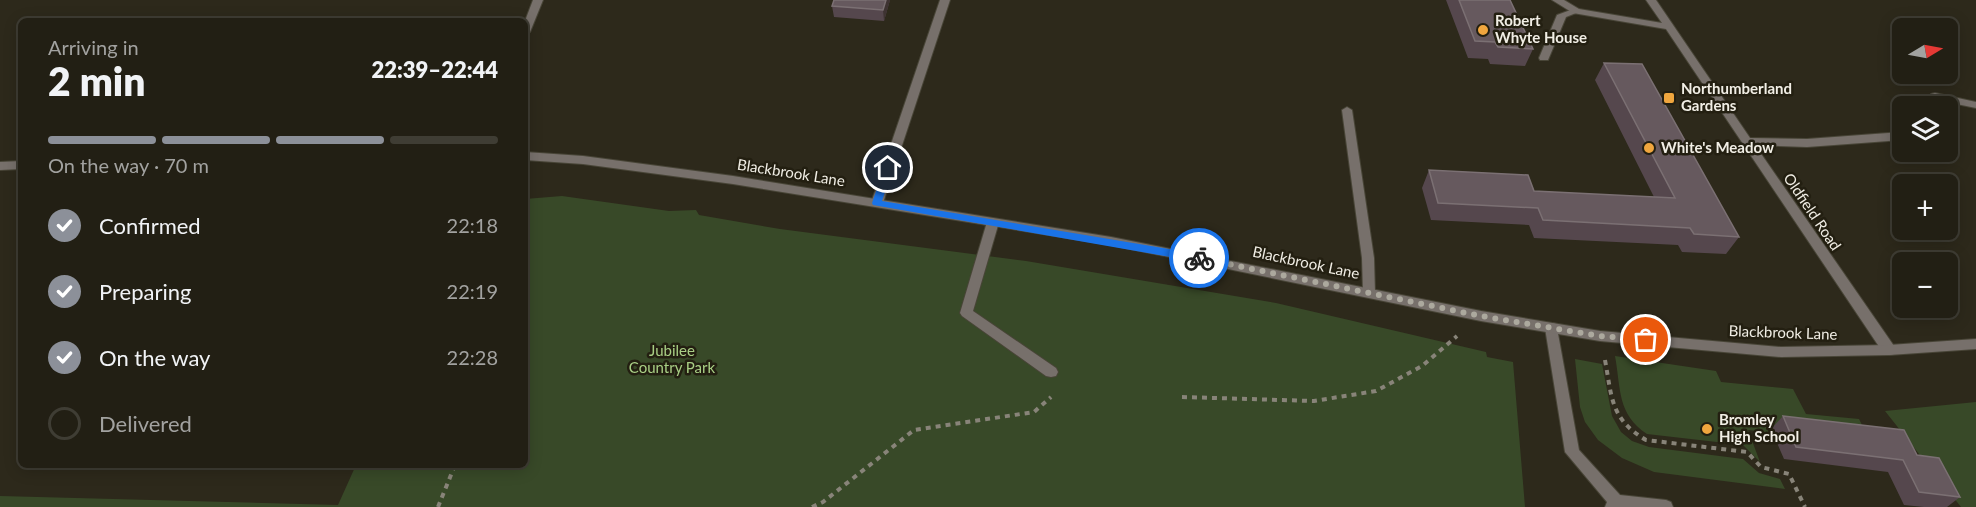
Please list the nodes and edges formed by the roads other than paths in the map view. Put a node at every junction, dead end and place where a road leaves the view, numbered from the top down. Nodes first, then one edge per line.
1 (537, 0) edge
2 (945, 0) edge
3 (1557, 0) edge
4 (1651, 0) edge
5 (1576, 11) junction
6 (528, 25) edge
7 (1670, 27) junction
8 (1544, 58) dead end
9 (1958, 101) edge
10 (1976, 105) edge
11 (1347, 110) dead end
12 (1892, 137) edge
13 (1746, 141) junction
14 (528, 156) edge
15 (18, 165) edge
16 (0, 166) edge
17 (877, 203) junction
18 (993, 222) junction
19 (1369, 293) junction
20 (1551, 328) junction
21 (1976, 344) edge
22 (1889, 350) junction
23 (1050, 372) dead end
24 (1614, 505) edge
25 (1666, 507) edge

1 - 6 street
2 - 17 street
3 - 5 street
4 - 7 street, Oldfield Road
5 - 7 street
5 - 8 street
7 - 13 street, Oldfield Road
9 - 10 street
11 - 19 street
12 - 13 street
13 - 22 street, Oldfield Road
14 - 17 street, Blackbrook Lane
15 - 16 street
17 - 18 street, Blackbrook Lane
18 - 19 street, Blackbrook Lane
18 - 23 street
19 - 20 street, Blackbrook Lane
20 - 22 street, Blackbrook Lane
20 - 24 street
21 - 22 street, Blackbrook Lane
24 - 25 street

